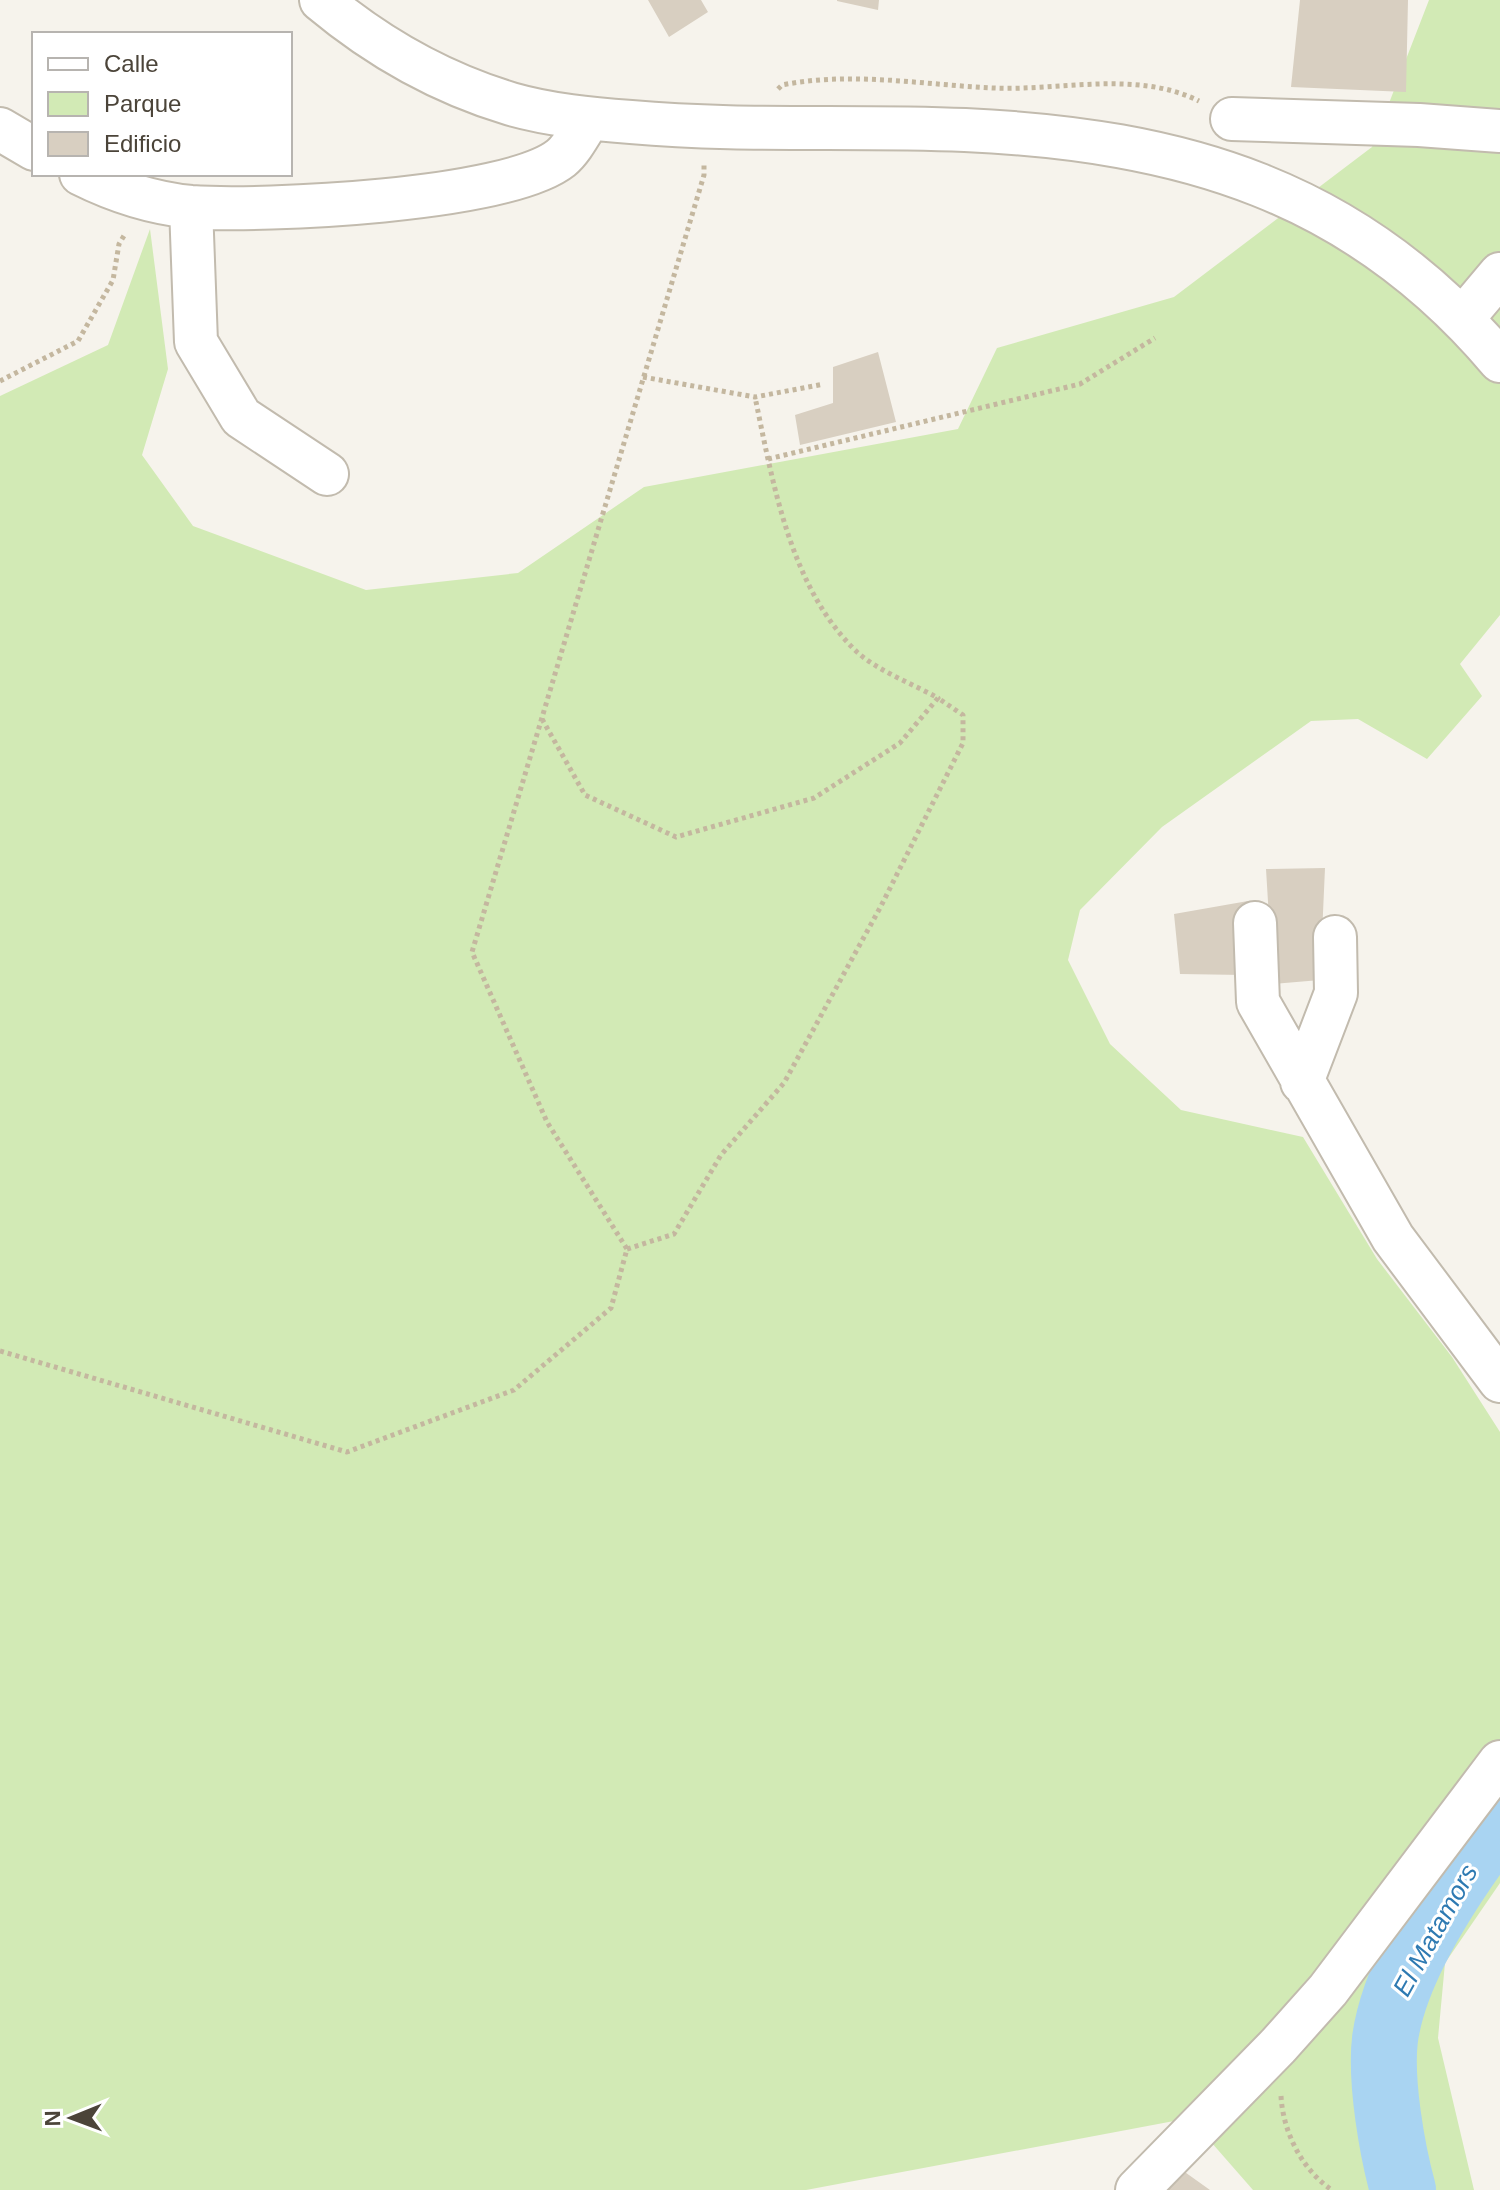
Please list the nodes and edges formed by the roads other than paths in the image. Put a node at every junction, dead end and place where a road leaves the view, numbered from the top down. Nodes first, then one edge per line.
1 (321, 0) edge
2 (589, 119) junction
3 (1232, 119) dead end
4 (0, 129) edge
5 (1500, 131) edge
6 (32, 148) edge
7 (85, 176) edge
8 (191, 207) junction
9 (1500, 274) edge
10 (1463, 318) junction
11 (1500, 361) edge
12 (327, 474) dead end
13 (1255, 923) dead end
14 (1335, 937) dead end
15 (1302, 1082) junction
16 (1500, 1381) edge
17 (1500, 1762) edge
18 (1137, 2190) edge

1 - 2 street
2 - 8 street
2 - 10 street
3 - 5 street
4 - 6 street
7 - 8 street
8 - 12 street
9 - 10 street
10 - 11 street
13 - 15 street
14 - 15 street
15 - 16 street
17 - 18 street

